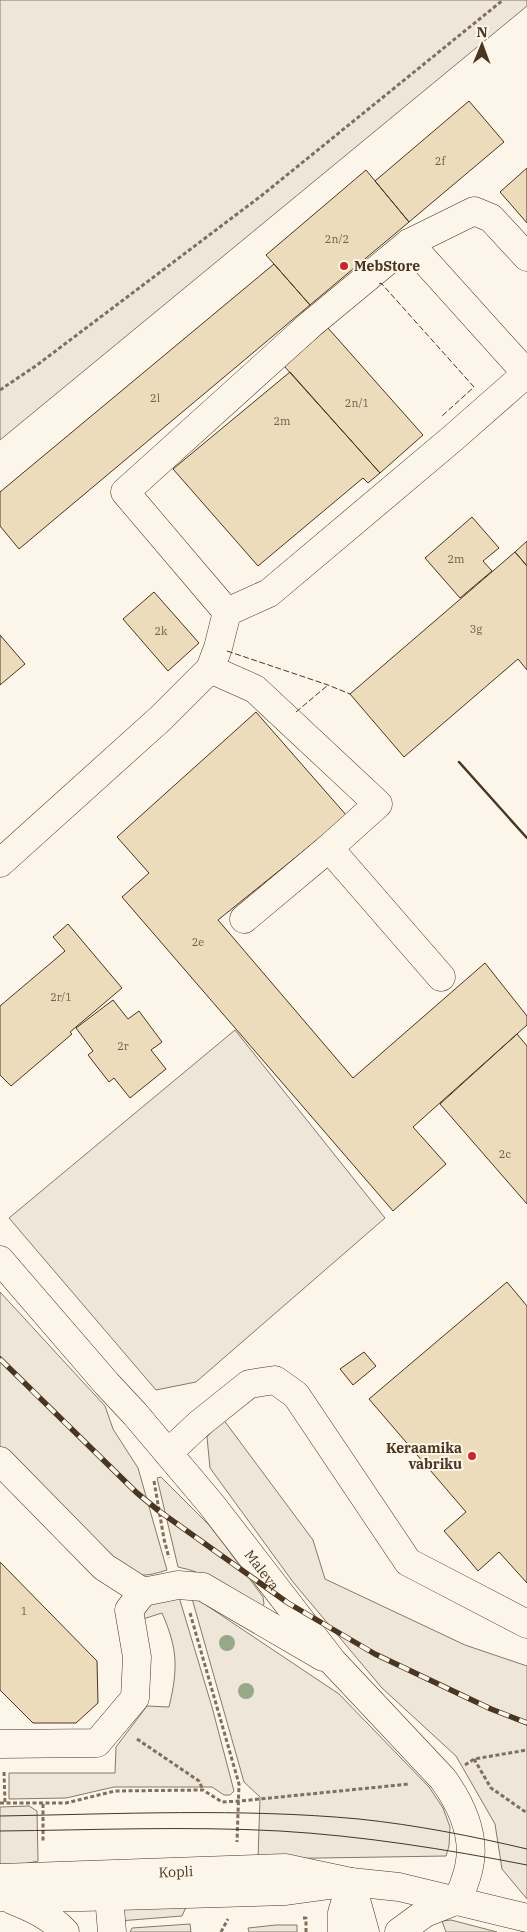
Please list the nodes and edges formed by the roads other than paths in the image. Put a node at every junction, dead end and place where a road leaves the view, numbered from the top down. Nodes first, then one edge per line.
1 (409, 243) junction
2 (527, 257) edge
3 (527, 374) edge
4 (227, 612) junction
5 (210, 669) junction
6 (328, 848) junction
7 (0, 862) edge
8 (244, 919) dead end
9 (441, 977) dead end
10 (0, 1260) edge
11 (168, 1453) junction
12 (0, 1461) edge
13 (143, 1592) junction
14 (527, 1624) edge
15 (333, 1662) junction
16 (0, 1744) edge
17 (351, 1882) junction
18 (86, 1887) junction
19 (2, 1891) edge
20 (109, 1896) junction
21 (458, 1900) junction
22 (527, 1918) edge
23 (65, 1932) edge
24 (81, 1932) edge
25 (112, 1932) edge
26 (342, 1932) edge
27 (365, 1932) edge
28 (399, 1932) edge

1 - 2 street
1 - 3 street
1 - 4 street
3 - 4 street
4 - 5 street
5 - 6 street
5 - 7 street
6 - 8 street
6 - 9 street
10 - 11 street, Maleva
11 - 14 street
11 - 15 street, Maleva
12 - 13 street
13 - 15 street
13 - 16 street
15 - 21 street, Maleva
17 - 18 street, Kopli
17 - 20 street, Kopli
17 - 21 street, Kopli
17 - 26 street
17 - 27 street
18 - 19 street, Kopli
18 - 20 street, Kopli
18 - 24 street
19 - 23 street
20 - 25 street
21 - 22 street, Kopli
21 - 28 street

